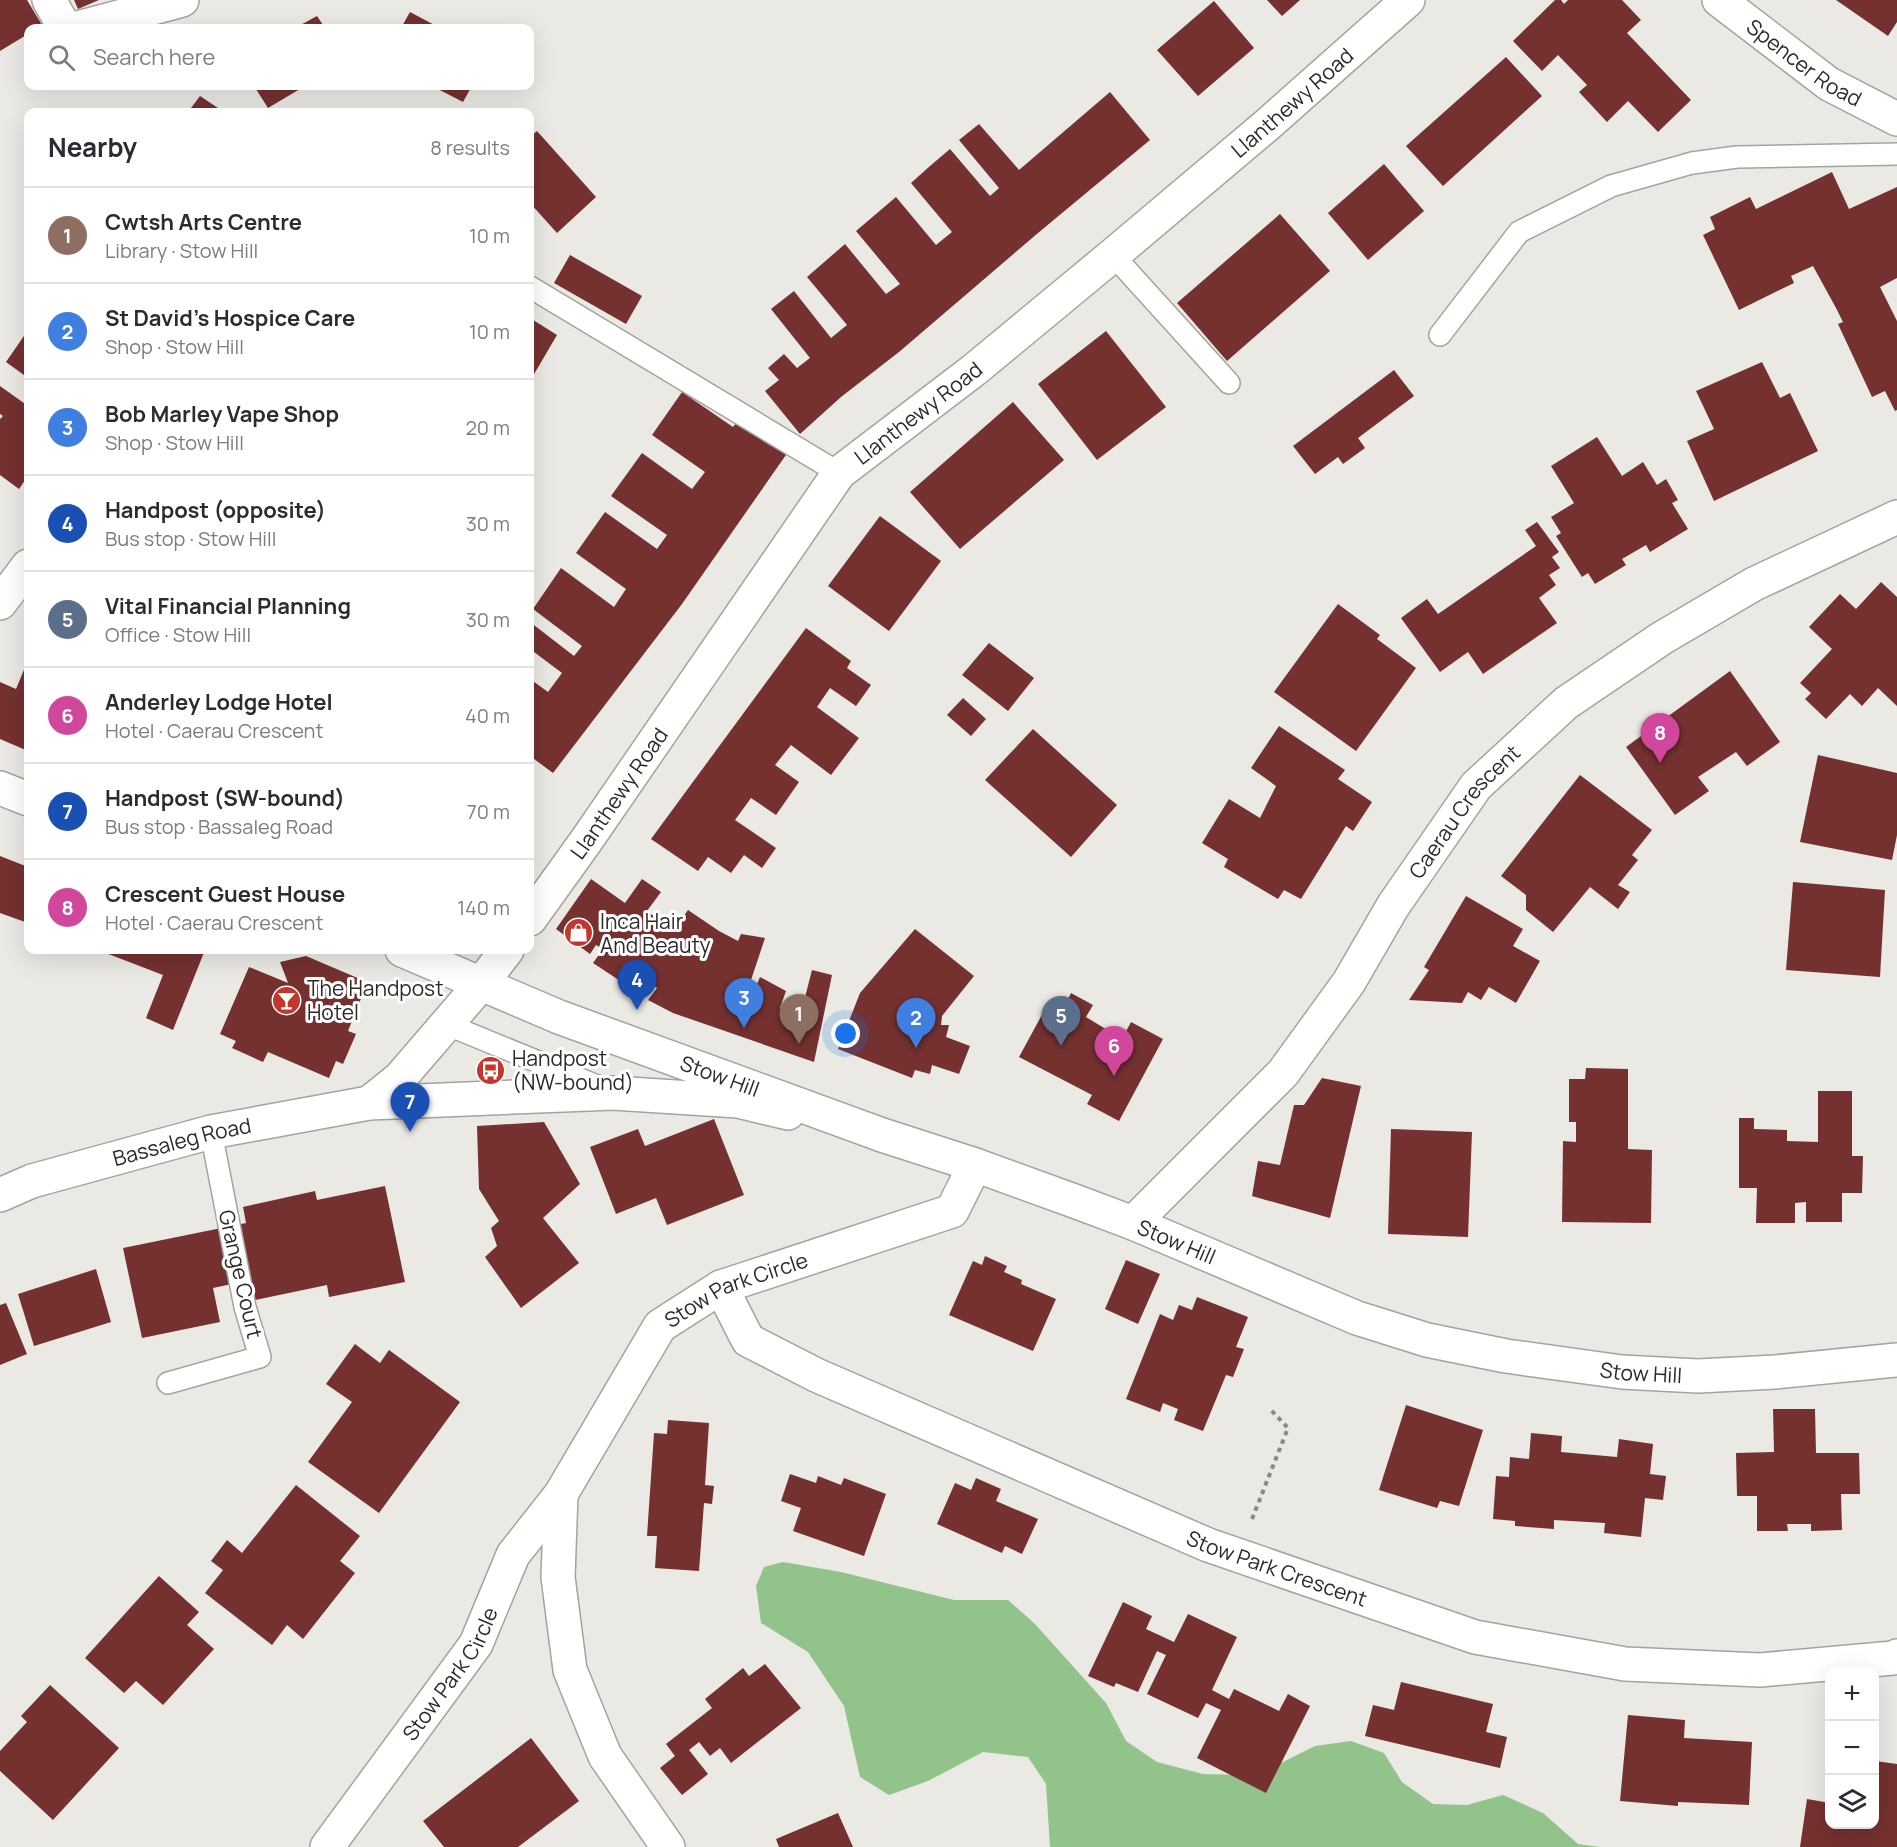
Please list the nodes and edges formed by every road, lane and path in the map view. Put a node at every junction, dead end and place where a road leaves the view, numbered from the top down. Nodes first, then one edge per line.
1 (49, 0) edge
2 (182, 0) edge
3 (1408, 0) edge
4 (1719, 0) edge
5 (63, 24) edge
6 (93, 24) edge
7 (1897, 119) edge
8 (1897, 154) edge
9 (1113, 255) junction
10 (534, 289) edge
11 (1440, 335) dead end
12 (1229, 383) dead end
13 (839, 473) junction
14 (1897, 517) edge
15 (24, 572) edge
16 (0, 603) edge
17 (0, 788) edge
18 (24, 797) edge
19 (534, 914) edge
20 (411, 954) edge
21 (504, 954) edge
22 (481, 984) junction
23 (448, 1025) junction
24 (613, 1093) junction
25 (369, 1103) junction
26 (211, 1132) junction
27 (882, 1135) junction
28 (975, 1165) junction
29 (0, 1195) edge
30 (1133, 1223) junction
31 (721, 1287) junction
32 (1897, 1360) edge
33 (168, 1383) dead end
34 (1271, 1410) dead end
35 (561, 1494) junction
36 (1238, 1556) junction
37 (1895, 1657) edge
38 (327, 1847) edge
39 (668, 1847) edge

1 - 5 street
2 - 6 street
3 - 9 street, Llanthewy Road
4 - 7 street, Spencer Road
8 - 11 lane
9 - 12 lane
9 - 13 street, Llanthewy Road
10 - 13 lane
13 - 19 street, Llanthewy Road
14 - 30 street, Caerau Crescent
15 - 16 street
17 - 18 street
20 - 22 street, Stow Hill
21 - 22 street
22 - 23 street, Bassaleg Road
22 - 27 street, Stow Hill
23 - 24 lane
23 - 25 street, Bassaleg Road
24 - 25 street, Bassaleg Road
24 - 27 street, Bassaleg Road
25 - 26 street, Bassaleg Road
26 - 29 street, Bassaleg Road
26 - 33 lane, Grange Court
27 - 28 street, Stow Hill
28 - 30 street, Stow Hill
28 - 31 street, Stow Park Circle
30 - 32 street, Stow Hill
31 - 35 street, Stow Park Circle
31 - 36 street, Stow Park Crescent
34 - 36 path
35 - 38 street, Stow Park Circle
35 - 39 street, Stow Park Circle
36 - 37 street, Stow Park Crescent

